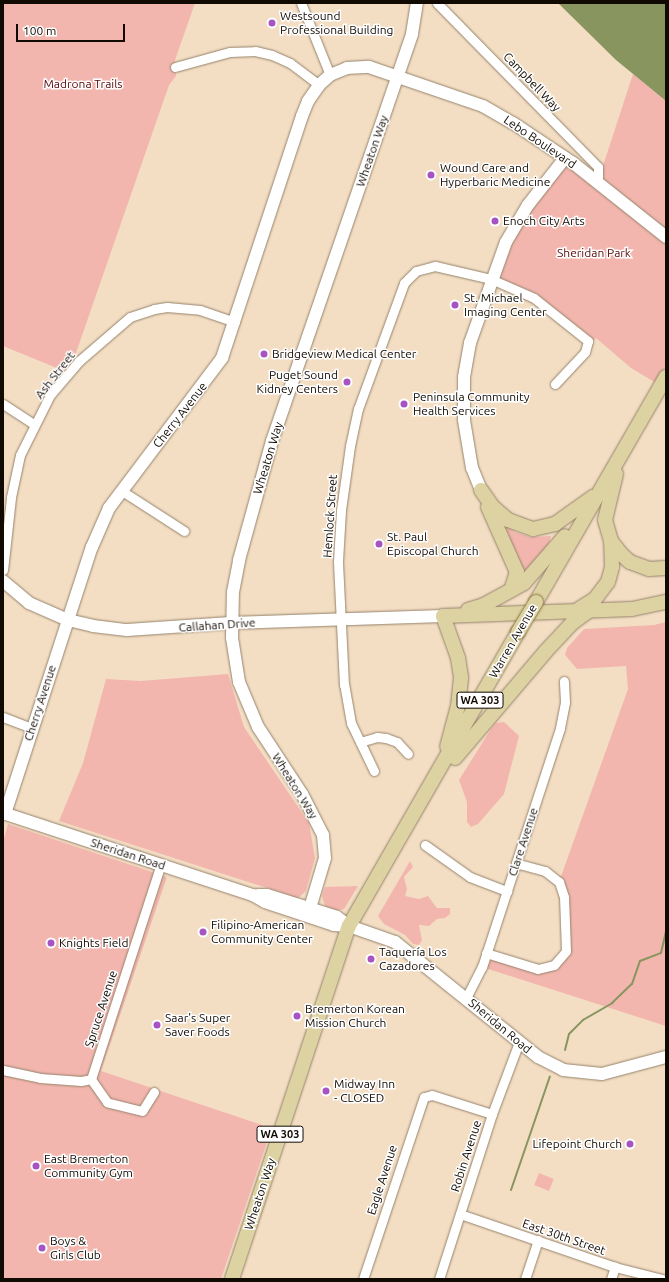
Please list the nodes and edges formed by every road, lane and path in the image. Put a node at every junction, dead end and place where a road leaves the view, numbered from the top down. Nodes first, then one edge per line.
1 (301, 3) edge
2 (417, 3) edge
3 (437, 3) edge
4 (175, 67) dead end
5 (330, 75) junction
6 (398, 76) junction
7 (319, 85) junction
8 (565, 158) junction
9 (598, 182) junction
10 (666, 237) edge
11 (491, 279) junction
12 (235, 322) junction
13 (666, 377) edge
14 (555, 384) dead end
15 (3, 404) edge
16 (34, 424) junction
17 (621, 455) junction
18 (481, 490) junction
19 (122, 491) junction
20 (599, 493) junction
21 (184, 531) dead end
22 (611, 540) junction
23 (666, 568) edge
24 (3, 570) edge
25 (3, 581) edge
26 (511, 590) junction
27 (666, 602) edge
28 (591, 609) junction
29 (573, 611) junction
30 (443, 616) junction
31 (340, 618) junction
32 (68, 620) junction
33 (231, 623) junction
34 (564, 681) dead end
35 (3, 717) edge
36 (32, 728) junction
37 (360, 742) junction
38 (408, 754) dead end
39 (441, 769) junction
40 (374, 771) dead end
41 (425, 795) junction
42 (4, 816) edge
43 (425, 845) dead end
44 (516, 863) junction
45 (161, 864) junction
46 (507, 891) junction
47 (253, 895) junction
48 (310, 908) junction
49 (349, 926) junction
50 (486, 953) junction
51 (466, 998) junction
52 (519, 1042) junction
53 (666, 1057) edge
54 (3, 1070) edge
55 (91, 1079) junction
56 (154, 1092) dead end
57 (492, 1114) junction
58 (460, 1214) junction
59 (538, 1240) junction
60 (616, 1267) junction
61 (232, 1279) edge
62 (363, 1279) edge
63 (439, 1279) edge
64 (525, 1279) edge
65 (612, 1279) edge
66 (662, 1279) edge

1 - 5 street
2 - 6 main road, Wheaton Way
3 - 9 street, Campbell Way
4 - 7 street
5 - 6 main road, Cherry Avenue
5 - 7 main road, Cherry Avenue
6 - 8 main road, Lebo Boulevard
6 - 33 main road, Wheaton Way
7 - 12 main road, Cherry Avenue
8 - 9 main road, Lebo Boulevard
8 - 11 main road
9 - 10 main road, Lebo Boulevard
11 - 14 street
11 - 18 main road
11 - 31 street, Hemlock Street
12 - 16 street, Ash Street
12 - 19 main road, Cherry Avenue
13 - 17 main road, Warren Avenue / WA 303
15 - 16 street
16 - 24 street, Ash Street
17 - 20 main road, Warren Avenue / WA 303
17 - 22 main road
18 - 20 main road
18 - 26 main road
19 - 21 street
19 - 32 main road, Cherry Avenue
20 - 26 main road
20 - 39 main road, Warren Avenue / WA 303, bridge
22 - 23 main road
22 - 29 main road
25 - 32 main road, Callahan Drive
26 - 30 main road
27 - 28 main road
28 - 29 main road
28 - 41 main road
29 - 30 main road
30 - 31 main road, Callahan Drive
30 - 39 main road
31 - 33 main road, Callahan Drive
31 - 37 street, Hemlock Street
32 - 33 main road, Callahan Drive
32 - 36 main road, Cherry Avenue
33 - 48 main road, Wheaton Way
34 - 44 street, Clare Avenue
35 - 36 street
36 - 42 main road, Cherry Avenue
37 - 38 street
37 - 40 street, Hemlock Street
39 - 41 main road, Warren Avenue / WA 303
41 - 49 main road, Warren Avenue / WA 303
42 - 45 main road, Sheridan Road
43 - 46 street
44 - 46 street, Clare Avenue
44 - 50 street
45 - 47 main road, Sheridan Road
45 - 55 street, Spruce Avenue
46 - 50 street, Clare Avenue
47 - 48 main road, Sheridan Road
47 - 49 main road, Sheridan Road
48 - 49 main road, Sheridan Road
49 - 51 main road, Sheridan Road
49 - 61 main road, Wheaton Way / WA 303
50 - 51 street, Clare Avenue
51 - 52 main road, Sheridan Road
52 - 53 main road, Sheridan Road
52 - 57 street, Robin Avenue
54 - 55 street
55 - 56 street
57 - 58 street, Robin Avenue
57 - 62 street, Eagle Avenue
58 - 59 street, East 30th Street
58 - 63 street, Robin Avenue
59 - 60 street, East 30th Street
59 - 64 street
60 - 65 street
60 - 66 street, East 30th Street

